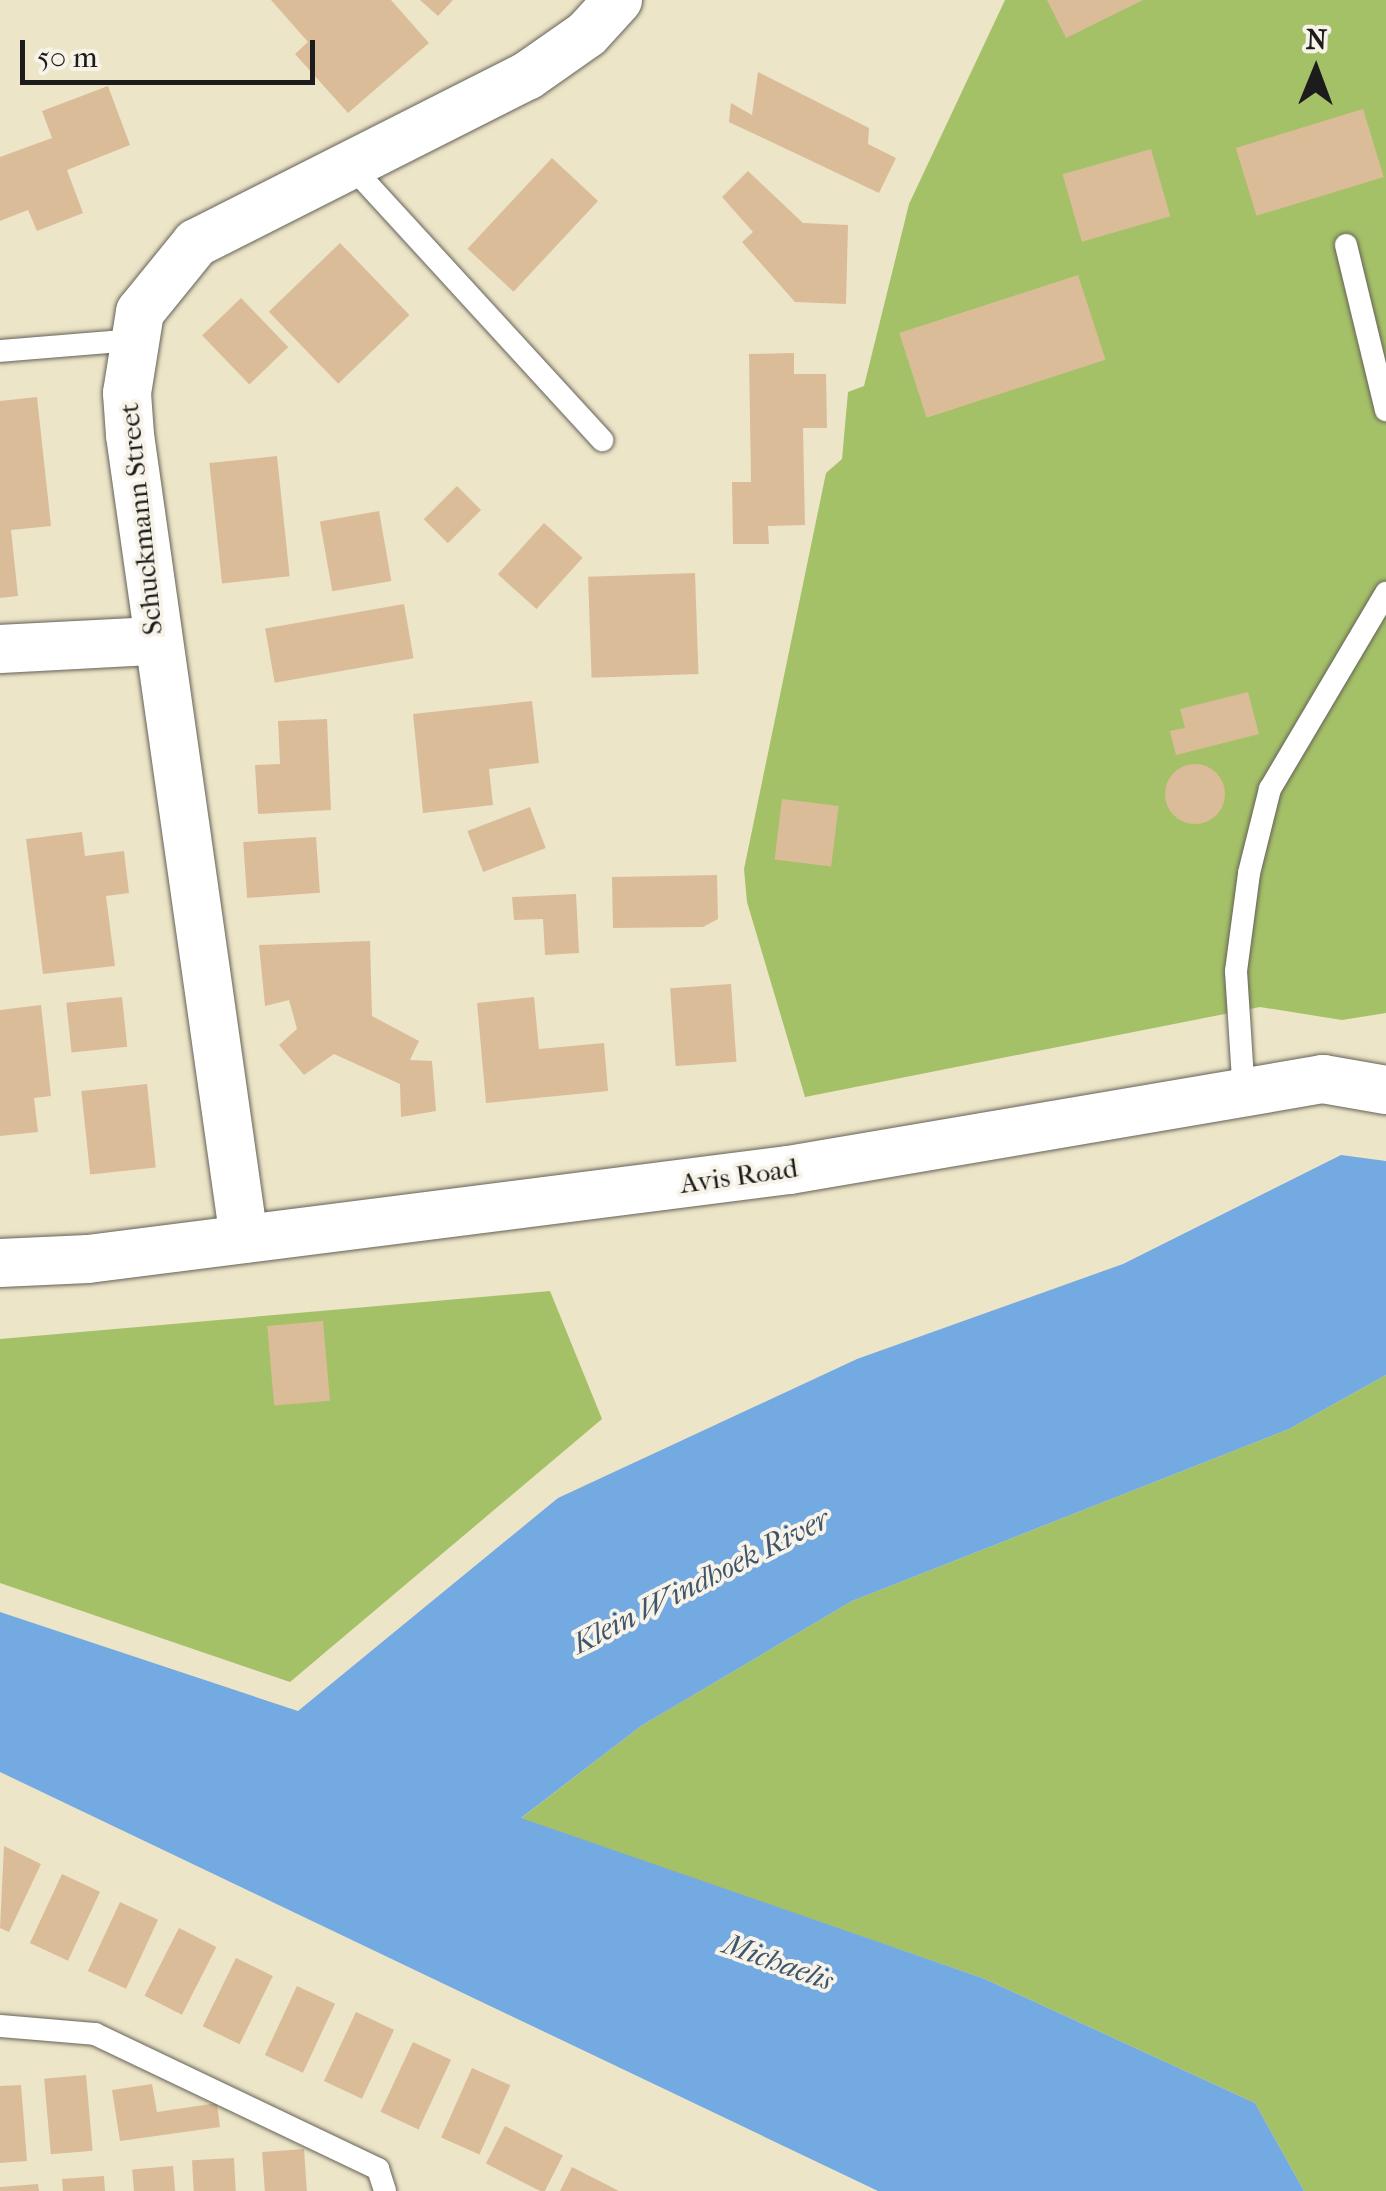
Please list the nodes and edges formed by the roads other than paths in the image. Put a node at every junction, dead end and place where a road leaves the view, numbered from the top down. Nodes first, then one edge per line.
1 (618, 0) edge
2 (351, 166) junction
3 (1346, 244) dead end
4 (134, 340) junction
5 (0, 352) edge
6 (1386, 410) edge
7 (602, 440) dead end
8 (1386, 593) edge
9 (154, 641) junction
10 (0, 648) edge
11 (1386, 1090) edge
12 (1244, 1094) junction
13 (244, 1239) junction
14 (88, 1259) junction
15 (0, 1263) edge
16 (0, 1289) edge
17 (0, 2026) edge
18 (385, 2191) edge

1 - 2 street, Schuckmann Street
2 - 4 street, Schuckmann Street
2 - 7 lane
3 - 6 lane
4 - 5 lane
4 - 9 street, Schuckmann Street
8 - 12 lane
9 - 10 street
9 - 13 street, Schuckmann Street
11 - 12 street, Avis Road
12 - 13 street, Avis Road
13 - 14 street, Avis Road
14 - 15 street, Avis Road
14 - 16 street, Avis Road
17 - 18 lane

